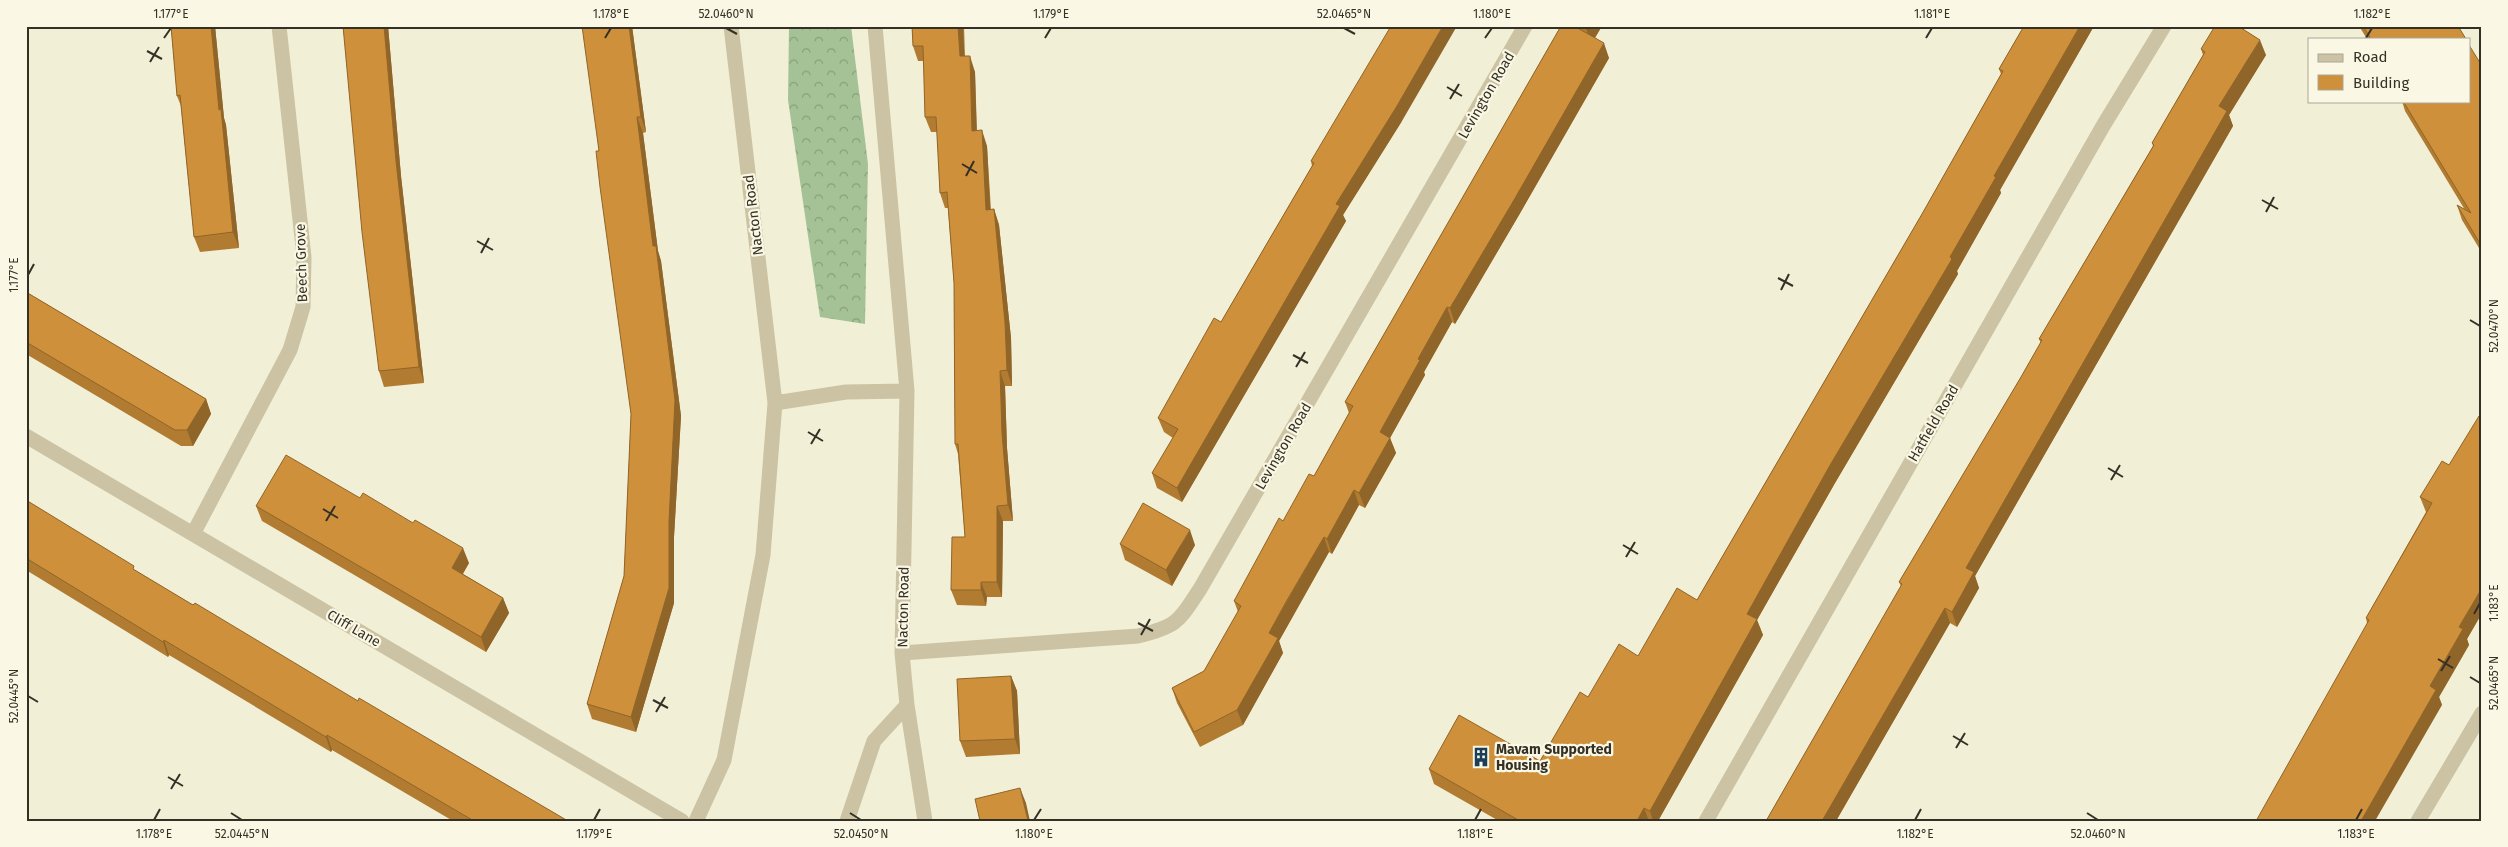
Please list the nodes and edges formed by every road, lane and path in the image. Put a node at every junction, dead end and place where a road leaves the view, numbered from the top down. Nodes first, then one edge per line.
1 (279, 26) edge
2 (731, 26) edge
3 (874, 26) edge
4 (1525, 26) edge
5 (2164, 26) edge
6 (907, 391) junction
7 (775, 403) junction
8 (26, 436) edge
9 (193, 534) junction
10 (902, 653) junction
11 (906, 705) junction
12 (2482, 713) edge
13 (682, 821) edge
14 (696, 821) edge
15 (847, 821) edge
16 (925, 821) edge
17 (1706, 821) edge
18 (2418, 821) edge

1 - 9 street, Beech Grove
2 - 7 street, Nacton Road
3 - 6 street, Nacton Road
4 - 10 street, Levington Road
5 - 17 street, Hatfield Road
6 - 7 street
6 - 10 street, Nacton Road
7 - 14 street, Nacton Road
8 - 9 street, Cliff Lane
9 - 13 street, Cliff Lane
10 - 11 street, Nacton Road
11 - 15 street
11 - 16 street, Nacton Road
12 - 18 street

